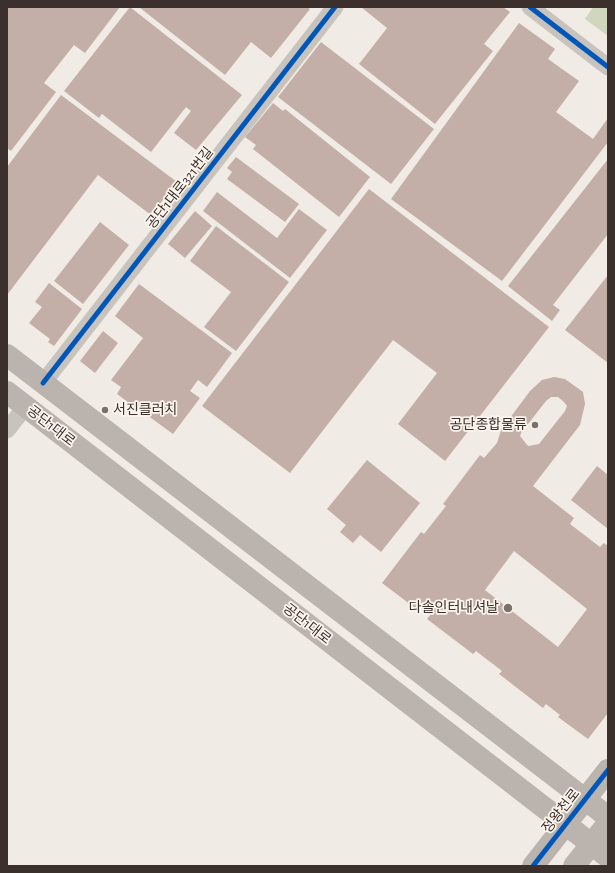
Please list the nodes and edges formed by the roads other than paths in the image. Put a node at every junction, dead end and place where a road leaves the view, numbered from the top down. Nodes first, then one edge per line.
1 (334, 7) edge
2 (530, 7) edge
3 (608, 67) edge
4 (7, 355) edge
5 (44, 383) junction
6 (7, 392) edge
7 (26, 406) junction
8 (7, 430) edge
9 (608, 770) edge
10 (585, 800) junction
11 (608, 817) edge
12 (608, 823) edge
13 (566, 824) junction
14 (600, 850) edge
15 (533, 866) edge
16 (574, 866) edge

1 - 5 street, 공단1대로321번길
2 - 3 street
4 - 5 main road
5 - 10 main road
6 - 7 main road, 공단1대로
7 - 8 street
7 - 13 main road, 공단1대로
9 - 10 main road, 정왕천로
10 - 11 main road
10 - 13 main road, 정왕천로
12 - 14 main road
13 - 14 main road, 공단1대로
13 - 15 main road, 정왕천로
14 - 16 main road

